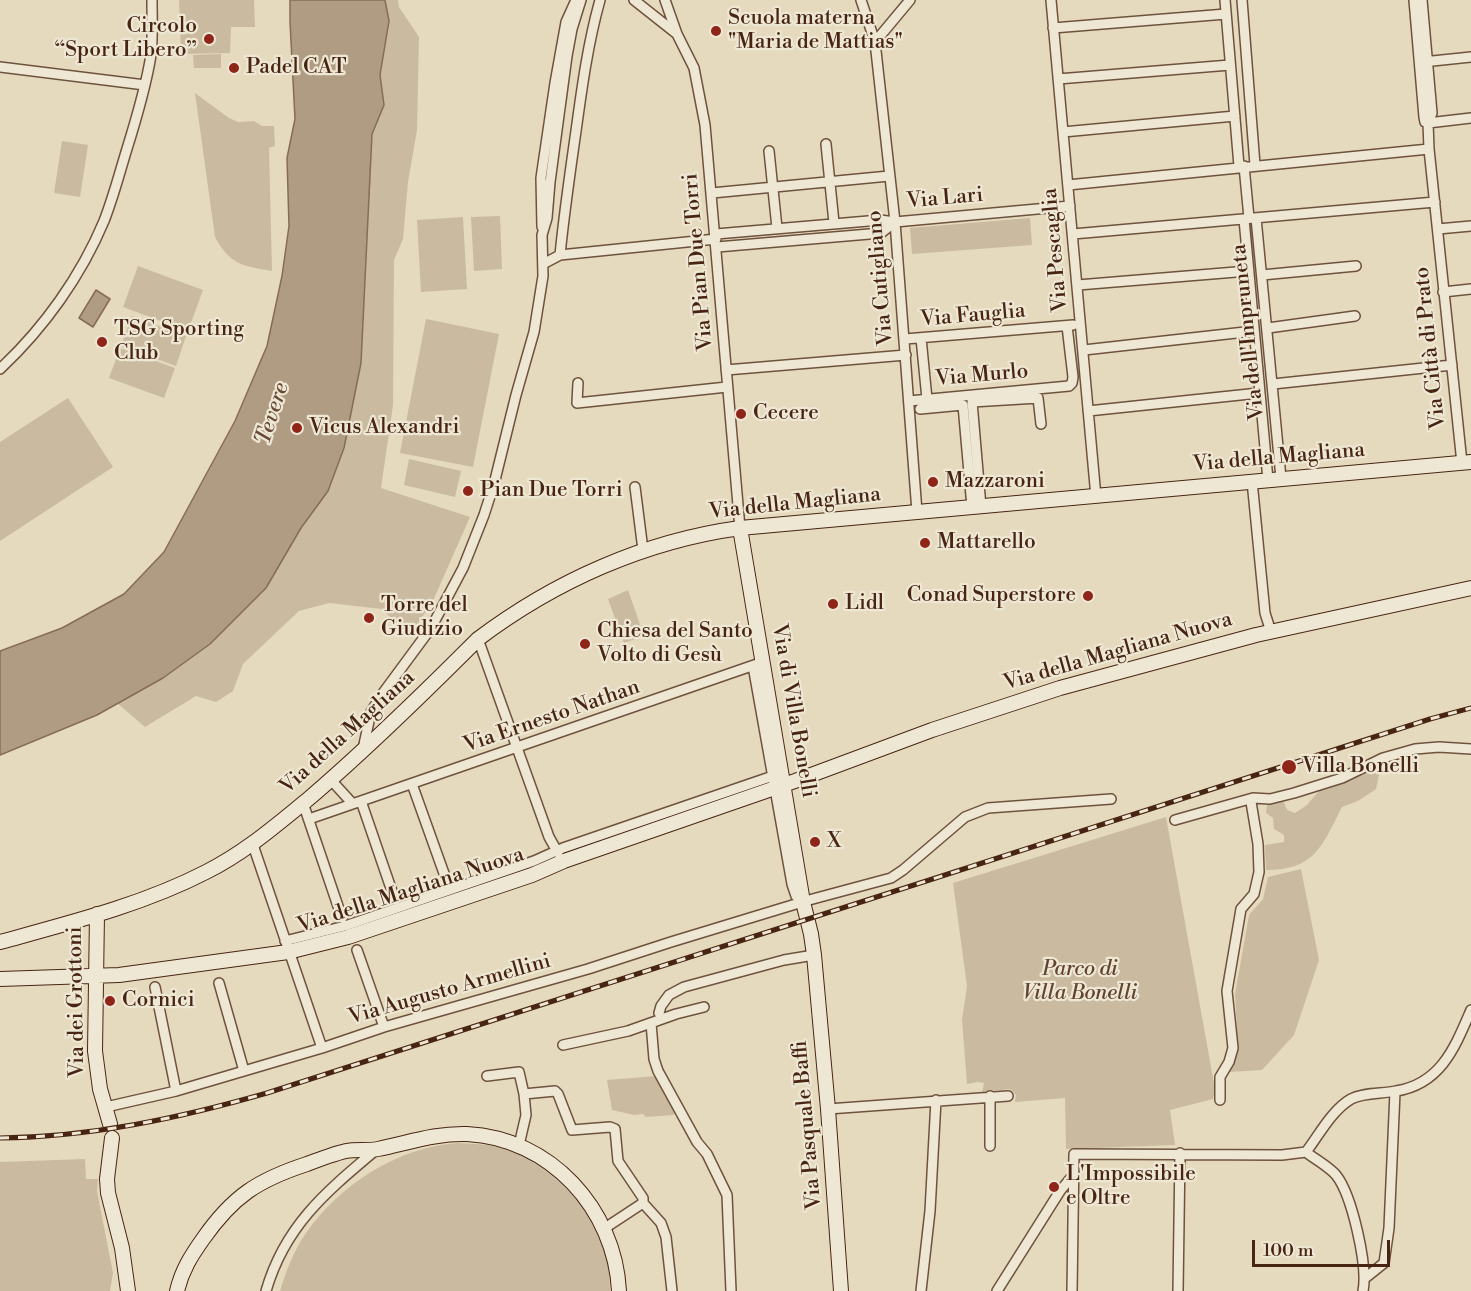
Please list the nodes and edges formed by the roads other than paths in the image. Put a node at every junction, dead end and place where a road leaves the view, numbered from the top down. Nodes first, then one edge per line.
1 (152, 0) edge
2 (576, 0) edge
3 (581, 0) edge
4 (600, 0) edge
5 (634, 0) edge
6 (665, 0) edge
7 (861, 0) edge
8 (910, 0) edge
9 (1051, 0) edge
10 (1225, 0) edge
11 (1242, 0) edge
12 (1414, 0) edge
13 (1422, 0) edge
14 (1226, 14) junction
15 (1053, 28) junction
16 (677, 34) junction
17 (875, 42) junction
18 (1471, 57) edge
19 (1424, 62) junction
20 (1230, 65) junction
21 (0, 67) edge
22 (1058, 79) junction
23 (145, 85) junction
24 (1235, 116) junction
25 (1471, 118) edge
26 (1428, 123) junction
27 (1063, 132) junction
28 (826, 144) dead end
29 (1430, 149) junction
30 (769, 151) dead end
31 (1255, 165) junction
32 (1242, 166) junction
33 (889, 176) junction
34 (830, 182) junction
35 (1068, 185) junction
36 (773, 187) junction
37 (712, 193) junction
38 (1434, 202) junction
39 (1070, 206) junction
40 (1250, 218) junction
41 (895, 222) junction
42 (834, 223) junction
43 (1471, 226) edge
44 (777, 228) junction
45 (1438, 230) junction
46 (1073, 234) junction
47 (542, 235) junction
48 (716, 240) junction
49 (560, 255) junction
50 (543, 264) junction
51 (1356, 266) dead end
52 (1248, 271) junction
53 (1262, 275) junction
54 (1078, 285) junction
55 (1471, 289) edge
56 (1443, 292) junction
57 (1355, 316) dead end
58 (1081, 325) junction
59 (1067, 326) junction
60 (1268, 328) junction
61 (1254, 332) junction
62 (921, 338) junction
63 (905, 339) junction
64 (1084, 350) junction
65 (906, 355) junction
66 (1452, 365) junction
67 (0, 369) edge
68 (726, 370) junction
69 (578, 383) dead end
70 (1273, 384) junction
71 (727, 387) junction
72 (1259, 393) junction
73 (927, 399) junction
74 (909, 401) junction
75 (920, 409) dead end
76 (1088, 411) junction
77 (1041, 424) dead end
78 (1466, 463) edge
79 (1274, 479) junction
80 (1252, 481) junction
81 (635, 487) dead end
82 (1096, 496) junction
83 (976, 507) junction
84 (917, 512) junction
85 (740, 528) junction
86 (643, 550) junction
87 (1471, 588) edge
88 (1271, 632) junction
89 (478, 639) junction
90 (758, 664) junction
91 (518, 748) junction
92 (1471, 749) edge
93 (362, 753) junction
94 (331, 780) junction
95 (778, 782) junction
96 (412, 784) junction
97 (1253, 798) junction
98 (1111, 799) dead end
99 (356, 802) junction
100 (303, 803) junction
101 (309, 819) junction
102 (1175, 820) dead end
103 (253, 845) junction
104 (560, 856) junction
105 (446, 879) dead end
106 (395, 900) dead end
107 (803, 902) junction
108 (97, 914) junction
109 (342, 918) dead end
110 (0, 935) edge
111 (0, 942) edge
112 (287, 947) junction
113 (357, 950) dead end
114 (814, 955) junction
115 (95, 976) junction
116 (0, 978) edge
117 (219, 983) dead end
118 (155, 987) dead end
119 (704, 1007) dead end
120 (1471, 1010) edge
121 (656, 1019) junction
122 (384, 1027) junction
123 (564, 1045) dead end
124 (321, 1048) junction
125 (244, 1071) junction
126 (487, 1076) dead end
127 (176, 1091) junction
128 (1395, 1092) junction
129 (524, 1094) junction
130 (990, 1096) junction
131 (1008, 1096) dead end
132 (936, 1100) junction
133 (1220, 1100) dead end
134 (106, 1107) junction
135 (828, 1109) junction
136 (519, 1144) junction
137 (990, 1146) dead end
138 (377, 1149) junction
139 (1306, 1152) junction
140 (1180, 1153) junction
141 (1074, 1174) junction
142 (643, 1203) junction
143 (605, 1228) junction
144 (1364, 1279) junction
145 (128, 1291) edge
146 (177, 1291) edge
147 (266, 1291) edge
148 (619, 1291) edge
149 (672, 1291) edge
150 (731, 1291) edge
151 (841, 1291) edge
152 (921, 1291) edge
153 (997, 1291) edge
154 (1072, 1291) edge
155 (1178, 1291) edge
156 (1363, 1291) edge

1 - 23 street
2 - 47 street
3 - 47 street
4 - 49 street
5 - 16 street
6 - 16 street, Via Pian Due Torri
7 - 17 street, Via Cutigliano
8 - 17 street
9 - 15 street, Via Pescaglia
10 - 14 street, Via dell'Impruneta
11 - 31 street
12 - 19 street
13 - 19 street
14 - 15 street
14 - 20 street, Via dell'Impruneta
15 - 22 street, Via Pescaglia
16 - 37 street, Via Pian Due Torri
17 - 33 street, Via Cutigliano
18 - 19 street
19 - 26 street, Via Città di Prato
20 - 22 street
20 - 24 street, Via dell'Impruneta
21 - 23 street
22 - 27 street, Via Pescaglia
23 - 67 street
24 - 27 street
24 - 32 street, Via dell'Impruneta
25 - 26 street
26 - 29 street, Via Città di Prato
27 - 35 street, Via Pescaglia
28 - 34 street
29 - 31 street
29 - 38 street, Via Città di Prato
30 - 36 street
31 - 32 street
32 - 35 street
32 - 40 street, Via dell'Impruneta
33 - 34 street
33 - 41 street, Via Cutigliano
34 - 36 street
34 - 42 street
35 - 39 street, Via Pescaglia
36 - 37 street
36 - 44 street
37 - 48 street, Via Pian Due Torri
38 - 40 street
38 - 45 street, Via Città di Prato
39 - 41 street, Via Lari
39 - 46 street, Via Pescaglia
40 - 46 street
40 - 52 street, Via dell'Impruneta
40 - 53 street, Via dell'Impruneta
41 - 42 street, Via Lari
41 - 48 street
41 - 63 street, Via Cutigliano
42 - 44 street, Via Lari
43 - 45 street
44 - 48 street, Via Lari
45 - 56 street, Via Città di Prato
46 - 54 street, Via Pescaglia
47 - 50 street
48 - 49 street
48 - 68 street, Via Pian Due Torri
49 - 50 street
50 - 93 street
51 - 53 street
52 - 54 street
52 - 61 street, Via dell'Impruneta
53 - 60 street, Via dell'Impruneta
54 - 58 street, Via Pescaglia
55 - 56 street
56 - 66 street, Via Città di Prato
57 - 60 street
58 - 59 street, Via Fauglia
58 - 64 street, Via Pescaglia
59 - 62 street, Via Fauglia
59 - 73 street, Via Murlo
60 - 70 street, Via dell'Impruneta
61 - 64 street
61 - 72 street, Via dell'Impruneta
62 - 63 street, Via Fauglia
62 - 73 street
63 - 65 street, Via Cutigliano
64 - 76 street, Via Pescaglia
65 - 68 street
65 - 74 street, Via Cutigliano
66 - 70 street
66 - 78 street, Via Città di Prato
68 - 71 street, Via Pian Due Torri
69 - 71 street
70 - 79 street, Via dell'Impruneta
71 - 85 street, Via Pian Due Torri
72 - 76 street
72 - 79 street, Via dell'Impruneta
73 - 74 street, Via Murlo
74 - 84 street, Via Cutigliano
75 - 83 street
76 - 82 street, Via Pescaglia
77 - 83 street
78 - 79 main road, Via della Magliana
79 - 80 main road, Via della Magliana
80 - 82 main road, Via della Magliana
80 - 88 street
81 - 86 street
82 - 83 main road, Via della Magliana
83 - 84 main road, Via della Magliana
84 - 85 main road, Via della Magliana
85 - 86 main road, Via della Magliana
85 - 90 main road, Via di Villa Bonelli
86 - 89 main road, Via della Magliana
87 - 88 main road, Via della Magliana Nuova
88 - 95 main road, Via della Magliana Nuova
89 - 91 street
89 - 93 main road, Via della Magliana
90 - 91 street, Via Ernesto Nathan
90 - 95 main road, Via di Villa Bonelli
91 - 96 street, Via Ernesto Nathan
91 - 104 street
92 - 97 street
93 - 94 main road, Via della Magliana
94 - 99 street
94 - 100 main road, Via della Magliana
95 - 104 main road, Via della Magliana Nuova
95 - 107 main road, Via di Villa Bonelli
96 - 99 street, Via Ernesto Nathan
96 - 105 street
97 - 102 street
97 - 133 street
98 - 107 street, Via Augusto Armellini
99 - 101 street, Via Ernesto Nathan
99 - 106 street
100 - 101 street
100 - 103 main road, Via della Magliana
101 - 109 street
103 - 108 main road, Via della Magliana
103 - 112 street
104 - 112 main road, Via della Magliana Nuova
107 - 114 main road, Via di Villa Bonelli
107 - 122 street, Via Augusto Armellini
108 - 110 main road, Via della Magliana
108 - 111 main road, Via della Magliana
108 - 115 main road, Via dei Grottoni
112 - 115 main road, Via della Magliana Nuova
112 - 124 street
113 - 122 street
114 - 121 street
114 - 135 main road, Via Pasquale Baffi
115 - 116 main road, Via della Magliana Nuova
115 - 134 main road, Via dei Grottoni
117 - 125 street
118 - 127 street
119 - 121 street
120 - 128 street
121 - 123 street
121 - 150 street
122 - 124 street, Via Augusto Armellini
124 - 125 street, Via Augusto Armellini
125 - 127 street, Via Augusto Armellini
126 - 129 street
127 - 134 street, Via Augusto Armellini
128 - 139 street
128 - 144 street
129 - 136 street
129 - 142 street
130 - 131 street
130 - 132 street
130 - 137 street
132 - 135 street
132 - 152 street
134 - 145 main road, Via dei Grottoni
135 - 151 main road, Via Pasquale Baffi
136 - 138 main road
136 - 143 main road
138 - 146 main road
138 - 147 street
139 - 140 street
139 - 144 street
140 - 141 street
140 - 155 street
141 - 153 street
141 - 154 street
142 - 143 street
142 - 149 street
143 - 148 main road
144 - 156 street

